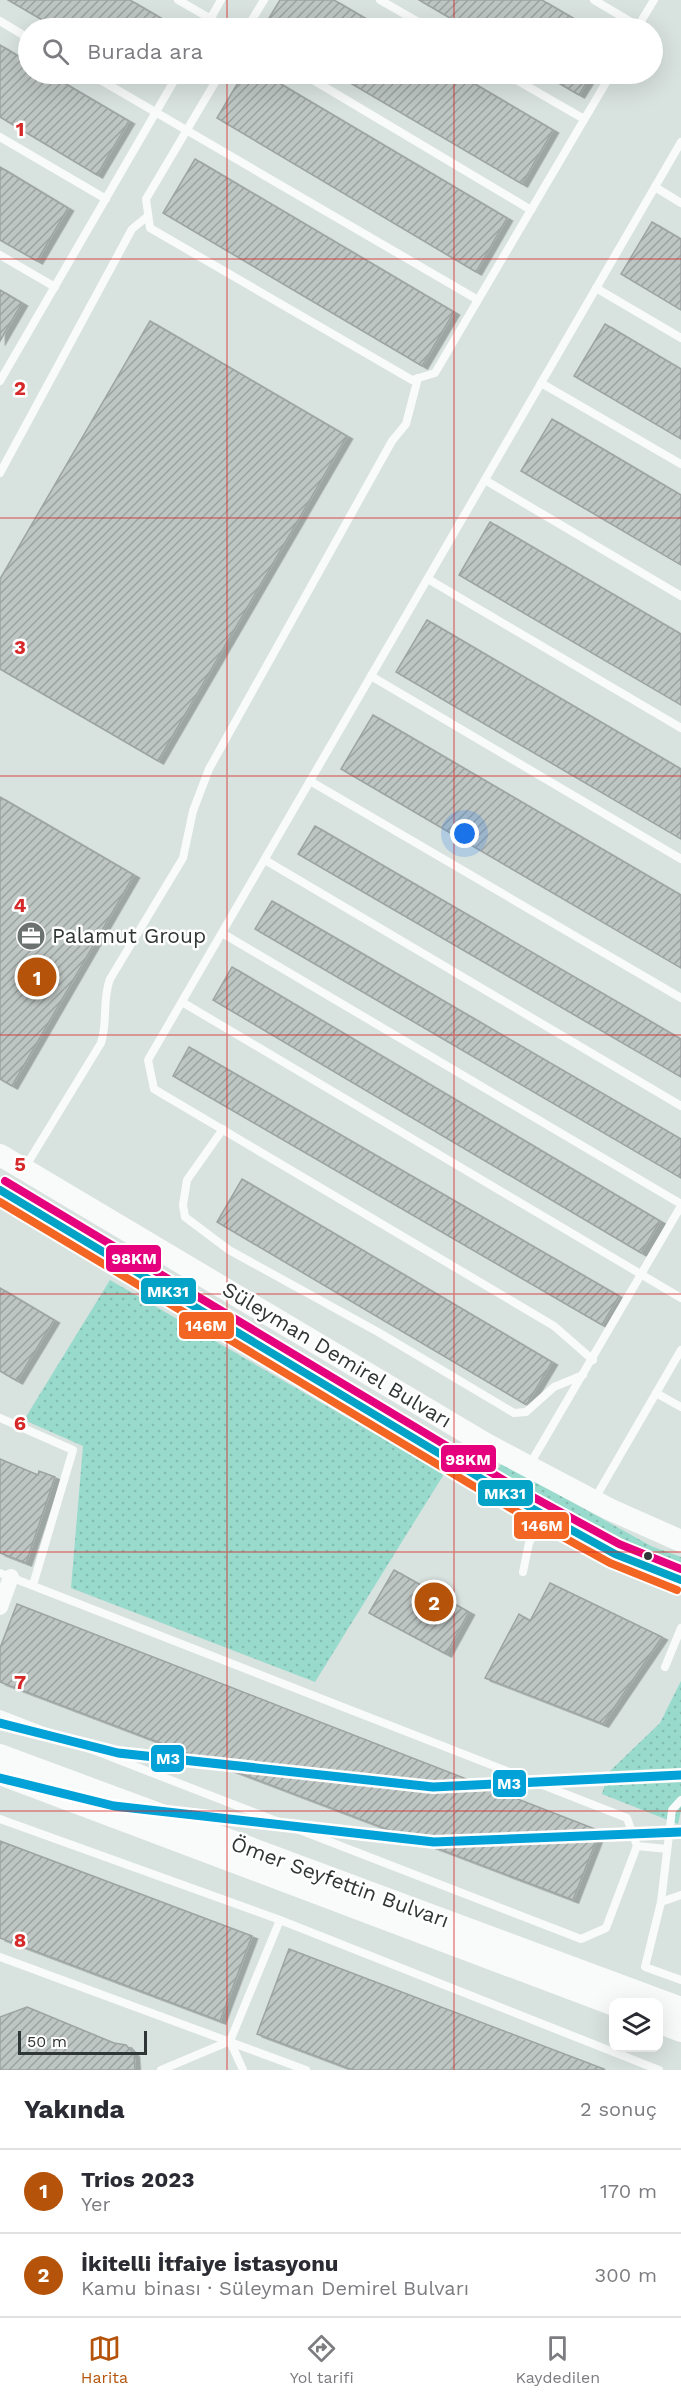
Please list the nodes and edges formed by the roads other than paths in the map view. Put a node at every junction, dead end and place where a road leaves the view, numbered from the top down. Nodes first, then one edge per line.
1 (178, 0) edge
2 (221, 0) edge
3 (264, 0) edge
4 (380, 0) edge
5 (594, 0) edge
6 (654, 0) edge
7 (208, 18) edge
8 (211, 18) edge
9 (253, 18) edge
10 (412, 18) edge
11 (623, 18) edge
12 (643, 18) edge
13 (0, 21) edge
14 (18, 32) edge
15 (107, 84) edge
16 (172, 84) edge
17 (214, 84) edge
18 (320, 84) edge
19 (523, 84) edge
20 (605, 84) edge
21 (156, 112) junction
22 (584, 119) junction
23 (186, 131) junction
24 (0, 137) edge
25 (681, 142) edge
26 (655, 187) junction
27 (106, 199) junction
28 (681, 203) edge
29 (531, 210) junction
30 (148, 216) junction
31 (0, 255) edge
32 (54, 287) junction
33 (596, 288) junction
34 (478, 300) junction
35 (681, 338) edge
36 (418, 378) junction
37 (0, 381) edge
38 (541, 383) junction
39 (681, 465) edge
40 (0, 472) edge
41 (485, 480) junction
42 (428, 579) junction
43 (681, 596) edge
44 (371, 676) junction
45 (681, 728) edge
46 (310, 781) junction
47 (681, 859) edge
48 (264, 860) junction
49 (222, 933) junction
50 (681, 998) edge
51 (182, 1002) junction
52 (681, 1107) edge
53 (223, 1130) junction
54 (0, 1155) edge
55 (24, 1170) junction
56 (0, 1191) edge
57 (681, 1205) edge
58 (641, 1274) junction
59 (681, 1298) edge
60 (681, 1350) edge
61 (593, 1360) junction
62 (583, 1376) junction
63 (656, 1393) junction
64 (681, 1407) edge
65 (0, 1418) edge
66 (529, 1467) junction
67 (594, 1500) junction
68 (545, 1515) junction
69 (681, 1541) edge
70 (524, 1572) dead end
71 (6, 1575) edge
72 (681, 1580) edge
73 (33, 1585) junction
74 (0, 1607) edge
75 (681, 1628) edge
76 (665, 1667) dead end
77 (0, 1714) edge
78 (0, 1755) edge
79 (0, 1774) edge
80 (681, 1800) edge
81 (0, 1819) edge
82 (637, 1846) junction
83 (667, 1849) junction
84 (681, 1895) edge
85 (661, 1902) junction
86 (280, 1920) junction
87 (0, 1957) edge
88 (681, 1980) edge
89 (609, 2003) edge
90 (681, 2008) edge
91 (663, 2024) edge
92 (681, 2031) edge
93 (230, 2042) junction
94 (161, 2070) edge
95 (243, 2070) edge
96 (306, 2070) edge
97 (659, 2070) edge

1 - 7 lane
2 - 8 lane
3 - 9 lane
4 - 10 lane
5 - 11 lane
6 - 12 lane
13 - 14 lane
15 - 21 lane
16 - 21 lane
17 - 23 lane
18 - 29 lane
19 - 22 lane
20 - 22 lane
21 - 23 lane
21 - 27 lane
22 - 29 lane
23 - 30 lane
23 - 34 lane
24 - 27 lane
25 - 26 lane
26 - 28 lane
26 - 33 lane
27 - 32 lane
29 - 34 lane
30 - 36 lane
30 - 40 lane
31 - 32 lane
32 - 37 lane
33 - 35 lane
33 - 38 lane
34 - 36 lane
36 - 55 lane
38 - 39 lane
38 - 41 lane
41 - 42 lane
41 - 43 lane
42 - 44 lane
42 - 45 lane
44 - 46 lane
44 - 47 lane
46 - 48 lane
46 - 50 lane
48 - 49 lane
48 - 52 lane
49 - 51 lane
49 - 57 lane
51 - 53 lane
51 - 58 lane
53 - 61 lane
53 - 62 lane
54 - 55 street, Süleyman Demirel Bulvarı
55 - 66 street, Süleyman Demirel Bulvarı
56 - 68 street, Süleyman Demirel Bulvarı
57 - 58 lane
58 - 59 lane
58 - 61 lane
60 - 63 lane
61 - 62 lane
62 - 66 lane
63 - 64 lane
63 - 67 lane
65 - 73 lane
66 - 67 street, Süleyman Demirel Bulvarı
67 - 69 street, Süleyman Demirel Bulvarı
68 - 70 lane
68 - 72 street, Süleyman Demirel Bulvarı
71 - 73 lane
71 - 74 street
73 - 82 lane
75 - 76 lane
77 - 82 lane
78 - 90 street, Ömer Seyfettin Bulvarı
79 - 89 street, Ömer Seyfettin Bulvarı
80 - 83 lane
81 - 86 lane
82 - 83 lane
83 - 85 lane
84 - 85 lane
85 - 88 lane
86 - 93 lane
86 - 97 lane
87 - 93 lane
91 - 92 street
93 - 94 lane
93 - 95 lane
93 - 96 lane

